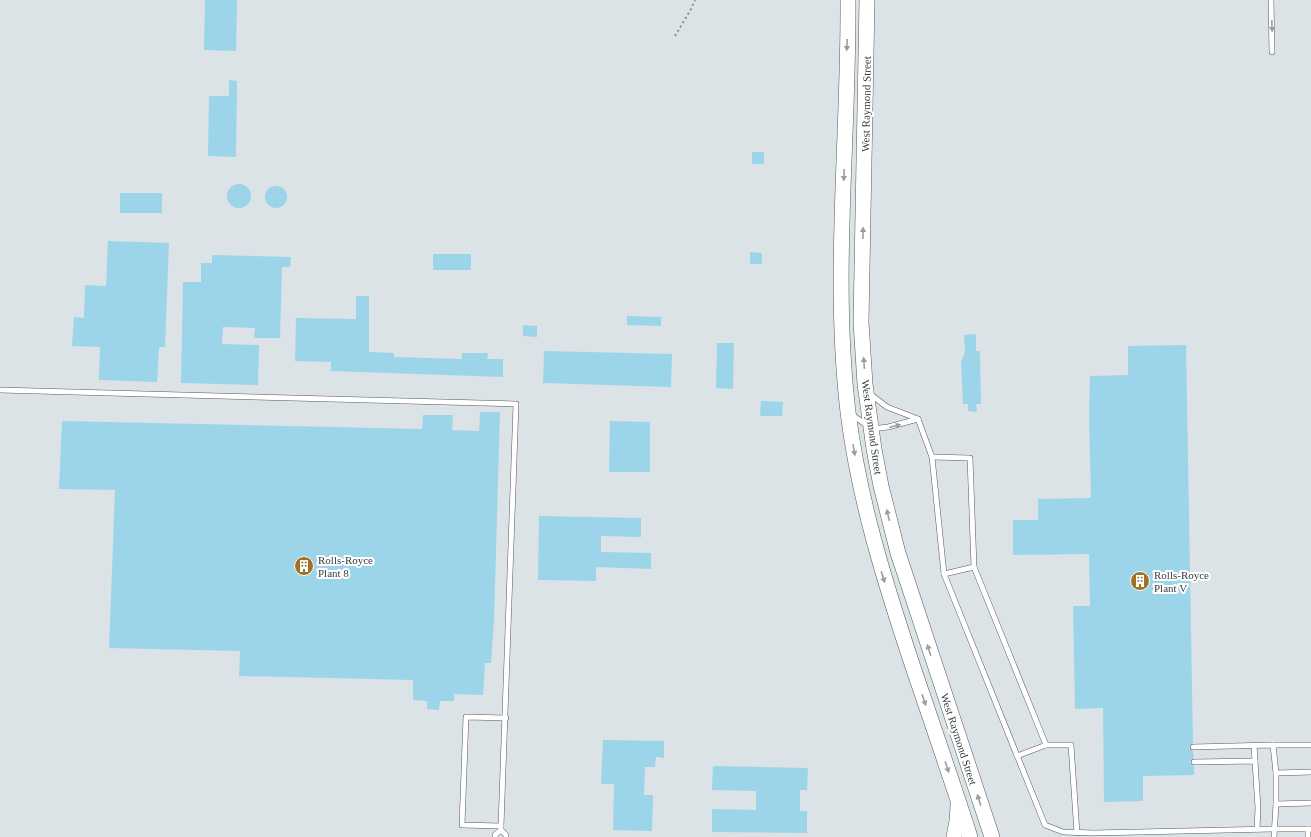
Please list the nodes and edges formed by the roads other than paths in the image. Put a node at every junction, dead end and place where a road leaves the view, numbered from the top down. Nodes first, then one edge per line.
1 (1271, 0) edge
2 (848, 3) edge
3 (867, 4) edge
4 (1272, 52) dead end
5 (0, 390) edge
6 (866, 392) junction
7 (848, 412) junction
8 (918, 419) junction
9 (872, 429) junction
10 (932, 457) junction
11 (974, 568) junction
12 (944, 574) junction
13 (506, 718) junction
14 (1311, 744) edge
15 (1254, 745) junction
16 (1272, 745) junction
17 (1046, 746) junction
18 (1193, 747) dead end
19 (1017, 756) junction
20 (1255, 761) junction
21 (1194, 762) dead end
22 (1311, 772) edge
23 (1276, 773) junction
24 (958, 801) junction
25 (1311, 803) edge
26 (1276, 804) junction
27 (985, 818) junction
28 (501, 828) junction
29 (1257, 829) junction
30 (1274, 829) junction
31 (1310, 829) edge
32 (1077, 833) junction
33 (494, 837) edge
34 (506, 837) edge
35 (954, 837) edge
36 (970, 837) edge
37 (992, 837) edge
38 (1005, 837) edge
39 (1274, 837) edge
40 (1308, 837) edge

1 -> 4 lane
2 - 3 main road
2 -> 7 main road, West Raymond Street
6 -> 3 main road, West Raymond Street
5 - 13 lane
6 - 8 lane
6 - 9 main road, West Raymond Street
7 - 9 lane
7 -> 24 main road, West Raymond Street
9 -> 8 lane
8 - 10 lane
27 -> 9 main road, West Raymond Street
10 - 11 lane
10 - 12 lane
11 - 12 lane
11 - 17 lane
12 - 19 lane
13 - 28 lane
13 - 28 lane
14 - 16 lane
15 - 16 lane
15 - 18 lane
15 - 20 lane
16 - 23 lane
17 - 19 lane
17 - 32 lane
19 - 32 lane
20 - 21 lane
20 - 29 lane
22 - 23 lane
23 - 26 lane
24 - 35 main road
24 - 36 main road, West Raymond Street
25 - 26 lane
26 - 30 lane
27 - 37 main road, West Raymond Street
27 - 38 main road
28 - 33 lane
28 - 34 lane
29 - 30 lane
29 - 32 lane
30 - 31 lane
30 - 39 lane
31 - 40 lane

